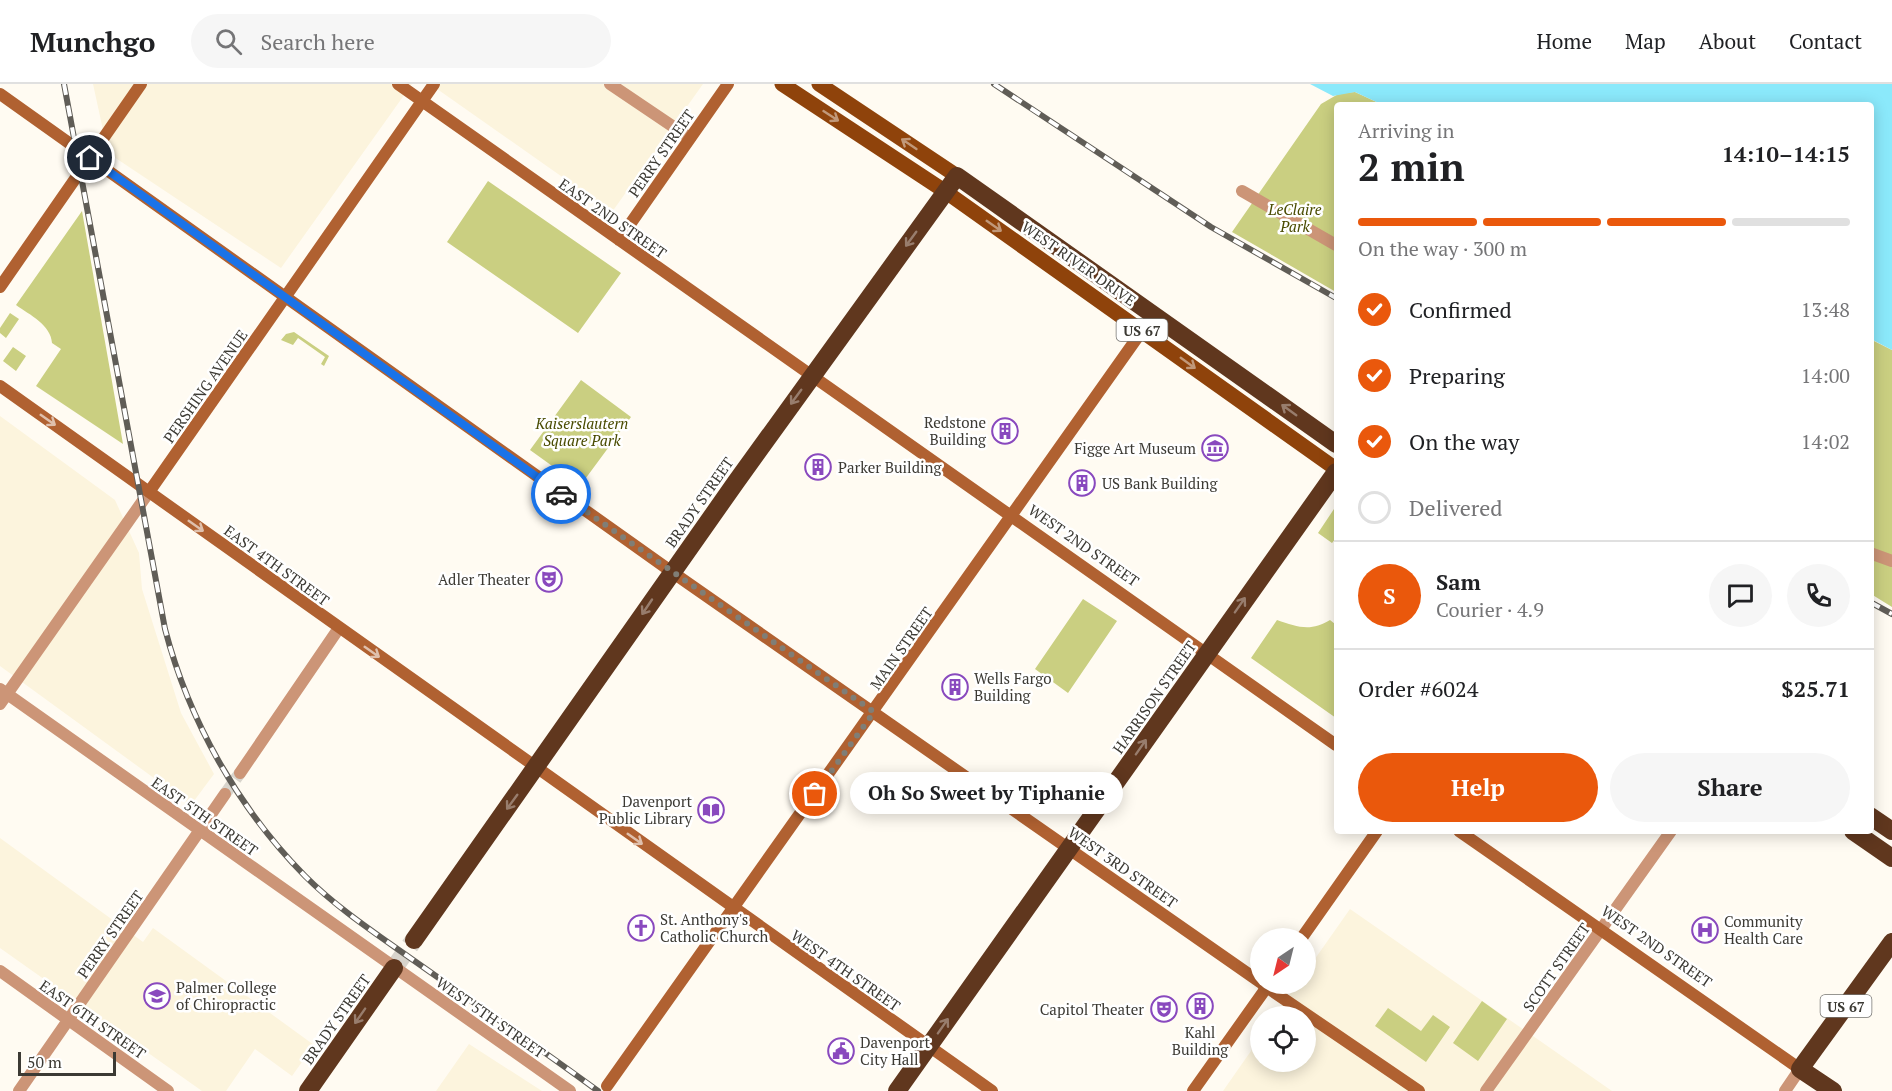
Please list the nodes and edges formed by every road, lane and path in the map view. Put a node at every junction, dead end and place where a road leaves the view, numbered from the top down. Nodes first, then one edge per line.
1 (141, 84) edge
2 (398, 84) edge
3 (434, 84) edge
4 (610, 84) edge
5 (728, 84) edge
6 (782, 84) edge
7 (819, 84) edge
8 (0, 94) edge
9 (422, 101) junction
10 (690, 138) junction
11 (90, 158) junction
12 (957, 176) junction
13 (1242, 191) dead end
14 (946, 192) junction
15 (619, 240) junction
16 (1334, 244) edge
17 (0, 287) edge
18 (285, 297) junction
19 (1154, 314) junction
20 (1143, 331) junction
21 (811, 376) junction
22 (0, 386) edge
23 (1334, 443) edge
24 (1334, 469) edge
25 (1334, 473) edge
26 (149, 492) junction
27 (1013, 517) junction
28 (1874, 554) edge
29 (1892, 561) edge
30 (672, 572) junction
31 (339, 628) junction
32 (1207, 653) junction
33 (2, 696) edge
34 (874, 712) junction
35 (1334, 744) edge
36 (536, 768) junction
37 (240, 773) tunnel mouth
38 (225, 794) tunnel mouth
39 (1874, 819) edge
40 (200, 831) junction
41 (1892, 831) edge
42 (1375, 834) edge
43 (1463, 834) edge
44 (1669, 834) edge
45 (1857, 834) edge
46 (1069, 848) junction
47 (1892, 858) edge
48 (734, 909) junction
49 (1309, 928) edge
50 (1601, 929) junction
51 (414, 940) tunnel mouth
52 (1892, 942) edge
53 (394, 968) junction
54 (0, 971) edge
55 (1250, 974) edge
56 (1257, 994) edge
57 (1278, 994) edge
58 (69, 1020) junction
59 (928, 1046) junction
60 (1800, 1069) junction
61 (607, 1086) dead end
62 (19, 1091) edge
63 (168, 1091) edge
64 (308, 1091) edge
65 (570, 1091) edge
66 (897, 1091) edge
67 (992, 1091) edge
68 (1193, 1091) edge
69 (1419, 1091) edge
70 (1486, 1091) edge
71 (1785, 1091) edge
72 (1833, 1091) edge

1 - 11 street
2 - 9 street, EAST 2ND STREET
3 - 9 street, PERSHING AVENUE
4 - 10 street
5 - 10 street, PERRY STREET
6 -> 14 main road, US 67
12 -> 7 main road, US 67
8 - 11 street, WEST 3RD STREET
9 - 15 street, EAST 2ND STREET
9 - 18 street, PERSHING AVENUE
10 - 15 street, PERRY STREET
11 - 17 street
11 - 18 street, WEST 3RD STREET
12 - 14 highway, BRADY STREET
12 - 19 highway, WEST RIVER DRIVE / US 67
13 - 16 street
14 -> 20 main road, WEST RIVER DRIVE / US 67
14 -> 21 highway, BRADY STREET
15 - 21 street, EAST 2ND STREET
18 - 26 street, PERSHING AVENUE
18 - 30 street, WEST 3RD STREET
19 - 20 street, MAIN STREET
23 -> 19 highway, WEST RIVER DRIVE / US 67
20 -> 24 main road, WEST RIVER DRIVE / US 67
20 - 27 street, MAIN STREET
21 - 27 street, WEST 2ND STREET
21 -> 30 highway, BRADY STREET
22 -> 26 street, EAST 4TH STREET
32 -> 25 highway, HARRISON STREET
26 -> 31 street, EAST 4TH STREET
26 - 33 street, PERSHING AVENUE
27 - 32 street, WEST 2ND STREET
27 - 34 street, MAIN STREET
28 - 29 street
30 - 34 street, WEST 3RD STREET
30 -> 36 highway, BRADY STREET
31 -> 36 street, EAST 4TH STREET
31 - 37 street
32 - 35 street, WEST 2ND STREET
46 -> 32 highway, HARRISON STREET
33 - 40 street, EAST 5TH STREET
34 - 46 street, WEST 3RD STREET
34 - 48 street, MAIN STREET
36 -> 48 street, WEST 4TH STREET
36 -> 51 highway, BRADY STREET
38 - 40 street, PERRY STREET
39 - 41 highway
40 - 53 street, EAST 5TH STREET
40 - 58 street, PERRY STREET
42 - 49 street
43 - 50 street, WEST 2ND STREET
44 - 50 street, SCOTT STREET
45 - 47 highway
46 - 55 street, WEST 3RD STREET
59 -> 46 highway, HARRISON STREET
48 - 59 street, WEST 4TH STREET
48 - 61 street, MAIN STREET
50 - 60 street, WEST 2ND STREET
50 - 70 street, SCOTT STREET
52 - 60 highway, US 67
53 -> 64 highway, BRADY STREET
53 - 65 street, WEST 5TH STREET
54 - 58 street, EAST 6TH STREET
56 - 68 street
57 - 69 street, WEST 3RD STREET
58 - 62 street, PERRY STREET
58 - 63 street, EAST 6TH STREET
59 - 66 highway, HARRISON STREET
59 - 67 street, WEST 4TH STREET
60 - 71 street
60 - 72 highway, WEST 2ND STREET

